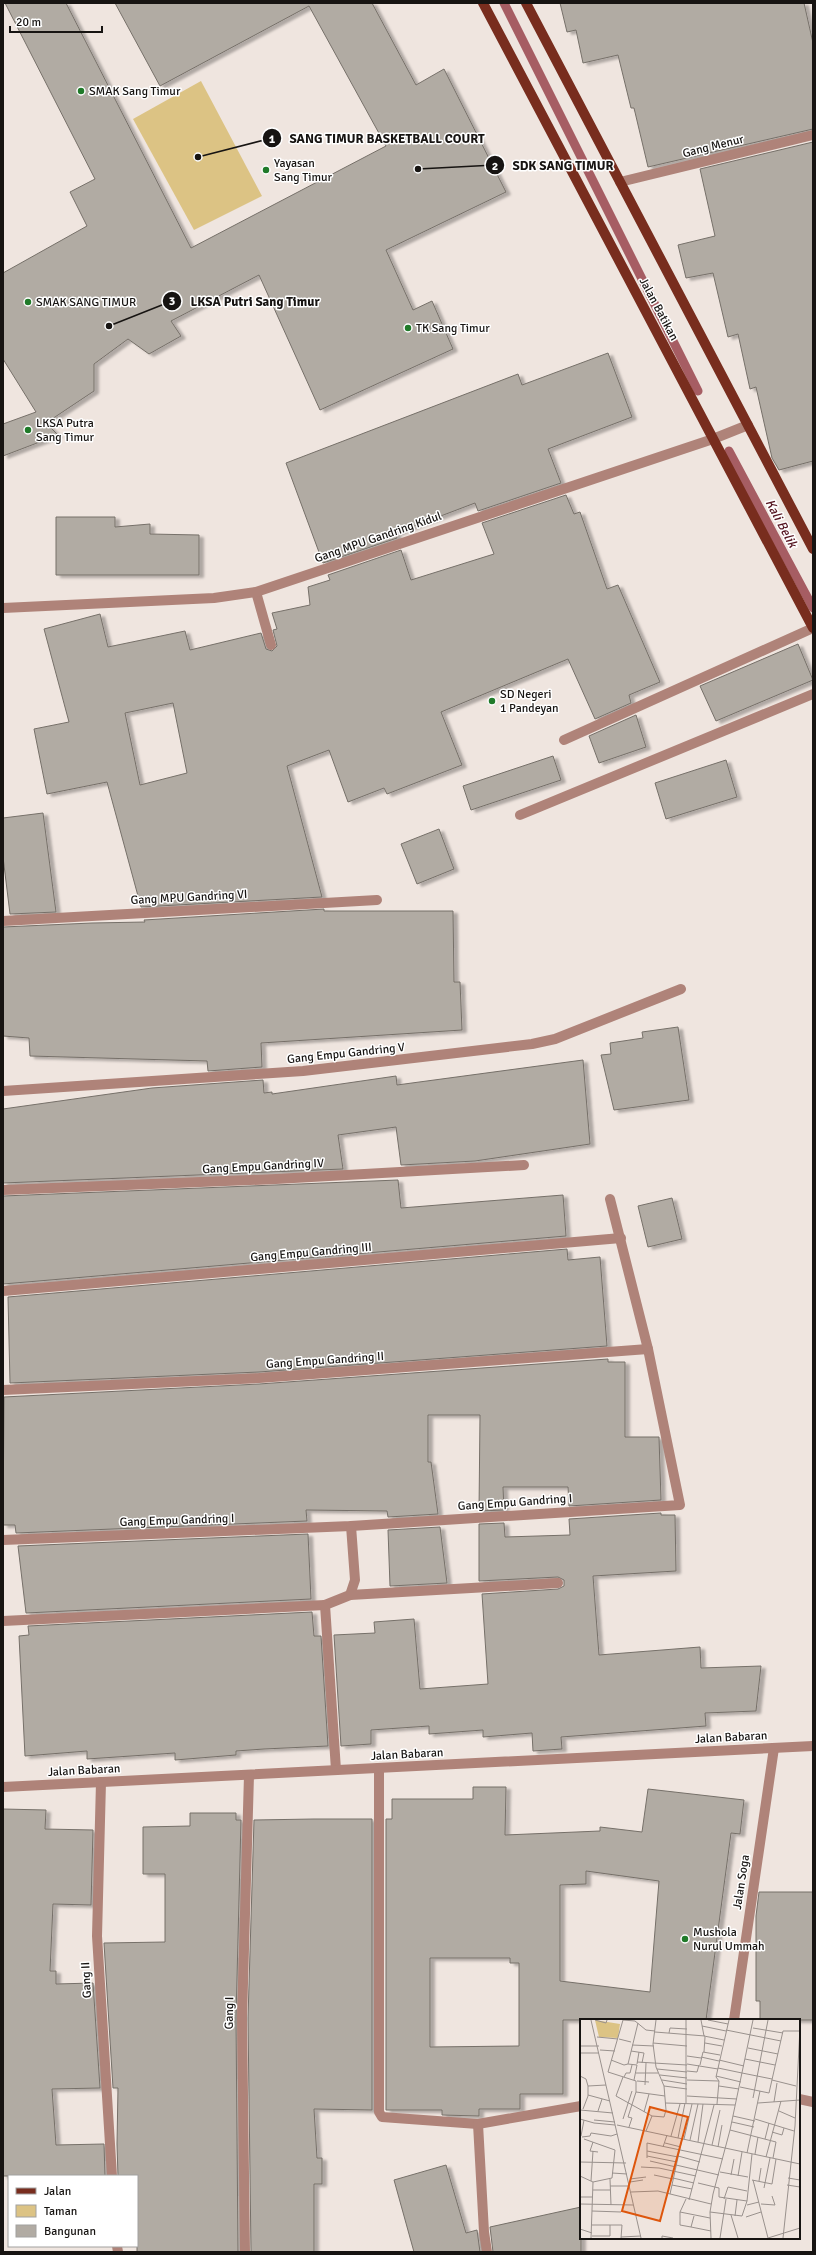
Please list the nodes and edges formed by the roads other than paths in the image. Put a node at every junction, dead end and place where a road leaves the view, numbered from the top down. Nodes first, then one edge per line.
1 (483, 3) edge
2 (526, 3) edge
3 (813, 135) edge
4 (620, 182) junction
5 (748, 425) junction
6 (713, 439) junction
7 (812, 543) edge
8 (256, 592) junction
9 (3, 608) edge
10 (813, 628) edge
11 (271, 646) dead end
12 (813, 694) edge
13 (564, 740) dead end
14 (520, 815) dead end
15 (377, 900) dead end
16 (3, 921) edge
17 (681, 989) dead end
18 (3, 1091) edge
19 (524, 1165) dead end
20 (3, 1190) edge
21 (610, 1199) dead end
22 (621, 1238) junction
23 (3, 1291) edge
24 (648, 1349) junction
25 (3, 1390) edge
26 (351, 1526) junction
27 (3, 1540) edge
28 (558, 1583) dead end
29 (350, 1595) junction
30 (325, 1605) junction
31 (3, 1621) edge
32 (813, 1746) edge
33 (774, 1748) junction
34 (379, 1768) junction
35 (336, 1770) junction
36 (249, 1775) junction
37 (101, 1782) junction
38 (3, 1787) edge
39 (734, 2019) edge
40 (800, 2099) edge
41 (813, 2102) edge
42 (580, 2106) edge
43 (478, 2124) junction
44 (112, 2175) edge
45 (244, 2252) edge
46 (487, 2252) edge

1 - 6 main road, Jalan Batikan
2 - 4 main road, Jalan Batikan
3 - 4 street, Gang Menur
4 - 5 main road, Jalan Batikan
5 - 6 street, Gang MPU Gandring Kidul
5 - 7 main road, Jalan Batikan
6 - 8 street, Gang MPU Gandring Kidul
6 - 10 main road, Jalan Batikan
8 - 9 street, Gang MPU Gandring Kidul
8 - 11 street
10 - 13 street
12 - 14 street
15 - 16 street, Gang MPU Gandring VI
17 - 18 street, Gang Empu Gandring V
19 - 20 street, Gang Empu Gandring IV
21 - 22 street
22 - 23 street, Gang Empu Gandring III
22 - 24 street
24 - 25 street, Gang Empu Gandring II
24 - 26 street, Gang Empu Gandring I
26 - 27 street, Gang Empu Gandring I
26 - 29 street
28 - 29 street
29 - 30 street
30 - 31 street
30 - 35 street
32 - 33 street, Jalan Babaran
33 - 34 street, Jalan Babaran
33 - 39 street, Jalan Soga
34 - 35 street, Jalan Babaran
34 - 43 street
35 - 36 street, Jalan Babaran
36 - 37 street, Jalan Babaran
36 - 45 street, Gang I
37 - 38 street, Jalan Babaran
37 - 44 street, Gang II
40 - 41 street
42 - 43 street
43 - 46 street

